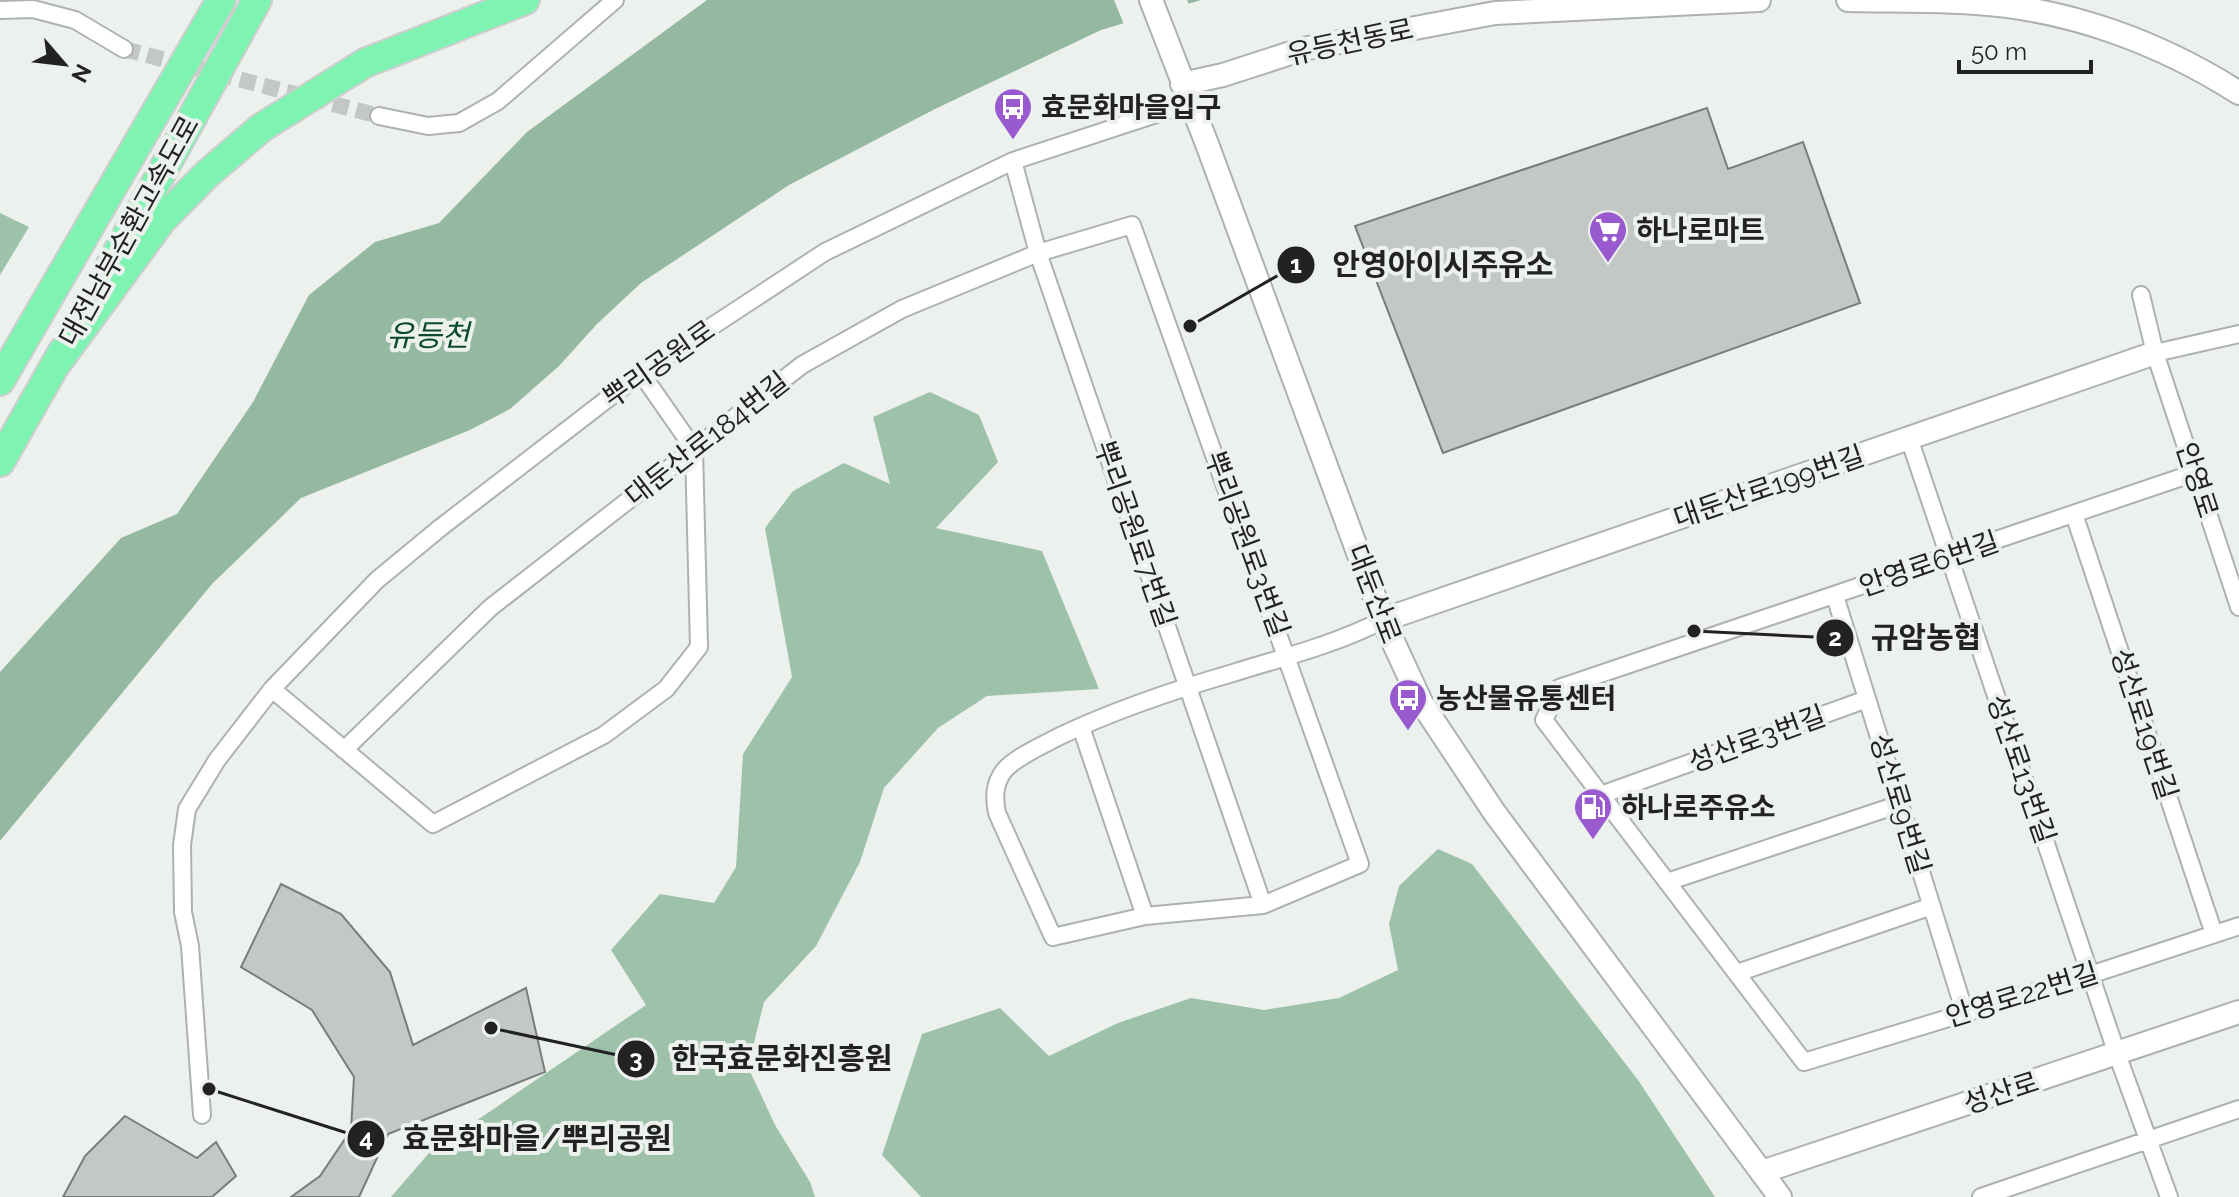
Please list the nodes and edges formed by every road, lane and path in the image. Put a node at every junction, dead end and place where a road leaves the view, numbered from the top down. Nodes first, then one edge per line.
1 (198, 0) edge
2 (221, 0) edge
3 (257, 0) edge
4 (525, 0) edge
5 (615, 0) edge
6 (1151, 0) edge
7 (1759, 0) edge
8 (1848, 0) edge
9 (0, 10) edge
10 (124, 49) tunnel mouth
11 (1186, 93) junction
12 (2239, 93) edge
13 (379, 116) tunnel mouth
14 (143, 138) junction
15 (1013, 161) junction
16 (1132, 225) joint
17 (1038, 253) junction
18 (2141, 295) dead end
19 (2239, 334) edge
20 (2155, 353) junction
21 (54, 367) junction
22 (641, 373) junction
23 (0, 381) edge
24 (1909, 438) junction
25 (694, 449) junction
26 (0, 462) edge
27 (2194, 473) junction
28 (2074, 514) junction
29 (1949, 557) junction
30 (1835, 596) junction
31 (2239, 607) edge
32 (1383, 620) junction
33 (1288, 656) junction
34 (1188, 686) junction
35 (272, 689) junction
36 (1867, 699) junction
37 (1081, 727) junction
38 (344, 750) junction
39 (1601, 795) junction
40 (1900, 804) junction
41 (1667, 882) junction
42 (1263, 905) junction
43 (1932, 906) junction
44 (1145, 916) junction
45 (2239, 926) edge
46 (2214, 934) junction
47 (1737, 973) junction
48 (2090, 975) junction
49 (2239, 1012) edge
50 (1965, 1013) junction
51 (2117, 1054) junction
52 (2239, 1109) edge
53 (202, 1115) dead end
54 (2148, 1141) junction
55 (1762, 1172) junction
56 (1780, 1197) edge
57 (1981, 1197) edge
58 (2169, 1197) edge

1 - 14 highway
2 - 14 highway, 대전남부순환고속도로
3 - 21 highway, 대전남부순환고속도로
4 - 21 highway
5 - 13 street
6 - 11 main road, 대둔산로
7 - 11 main road, 유등천동로
8 - 12 main road
9 - 10 street
11 - 15 street, 뿌리공원로
11 - 32 main road, 대둔산로
14 - 23 highway, 대전남부순환고속도로
15 - 17 street, 뿌리공원로7번길
15 - 22 street, 뿌리공원로
16 - 17 street, 대둔산로184번길
16 - 33 street, 뿌리공원로3번길
17 - 25 street, 대둔산로184번길
17 - 34 street, 뿌리공원로7번길
18 - 20 street, 안영로
19 - 20 street
20 - 24 main road, 대둔산로199번길
20 - 27 street, 안영로
21 - 26 highway, 대전남부순환고속도로
22 - 25 street
22 - 35 street, 뿌리공원로
24 - 29 street, 성산로13번길
24 - 32 main road, 대둔산로199번길
25 - 38 street, 대둔산로184번길
25 - 38 street
27 - 28 street, 안영로6번길
27 - 31 street, 안영로
28 - 29 street, 안영로6번길
28 - 46 street, 성산로19번길
29 - 30 street, 안영로6번길
29 - 48 street, 성산로13번길
30 - 36 street, 성산로9번길
30 - 39 street, 안영로6번길
32 - 33 street
32 - 55 main road, 대둔산로
33 - 34 street
33 - 42 street, 뿌리공원로3번길
34 - 37 street
34 - 42 street, 뿌리공원로7번길
35 - 38 street
35 - 53 street, 뿌리공원로
36 - 39 street, 성산로3번길
36 - 40 street, 성산로9번길
37 - 44 street
37 - 44 street
39 - 41 street
40 - 41 street
40 - 43 street, 성산로9번길
41 - 47 street
42 - 44 street
43 - 47 street
43 - 50 street, 성산로9번길
45 - 46 street, 안영로22번길
46 - 48 street, 안영로22번길
47 - 50 street, 안영로22번길
48 - 50 street, 안영로22번길
48 - 51 street, 성산로13번길
49 - 51 main road, 성산로
51 - 54 street, 성산로13번길
51 - 55 main road, 성산로
52 - 54 street
54 - 57 street
54 - 58 street, 성산로13번길
55 - 56 main road, 대둔산로

